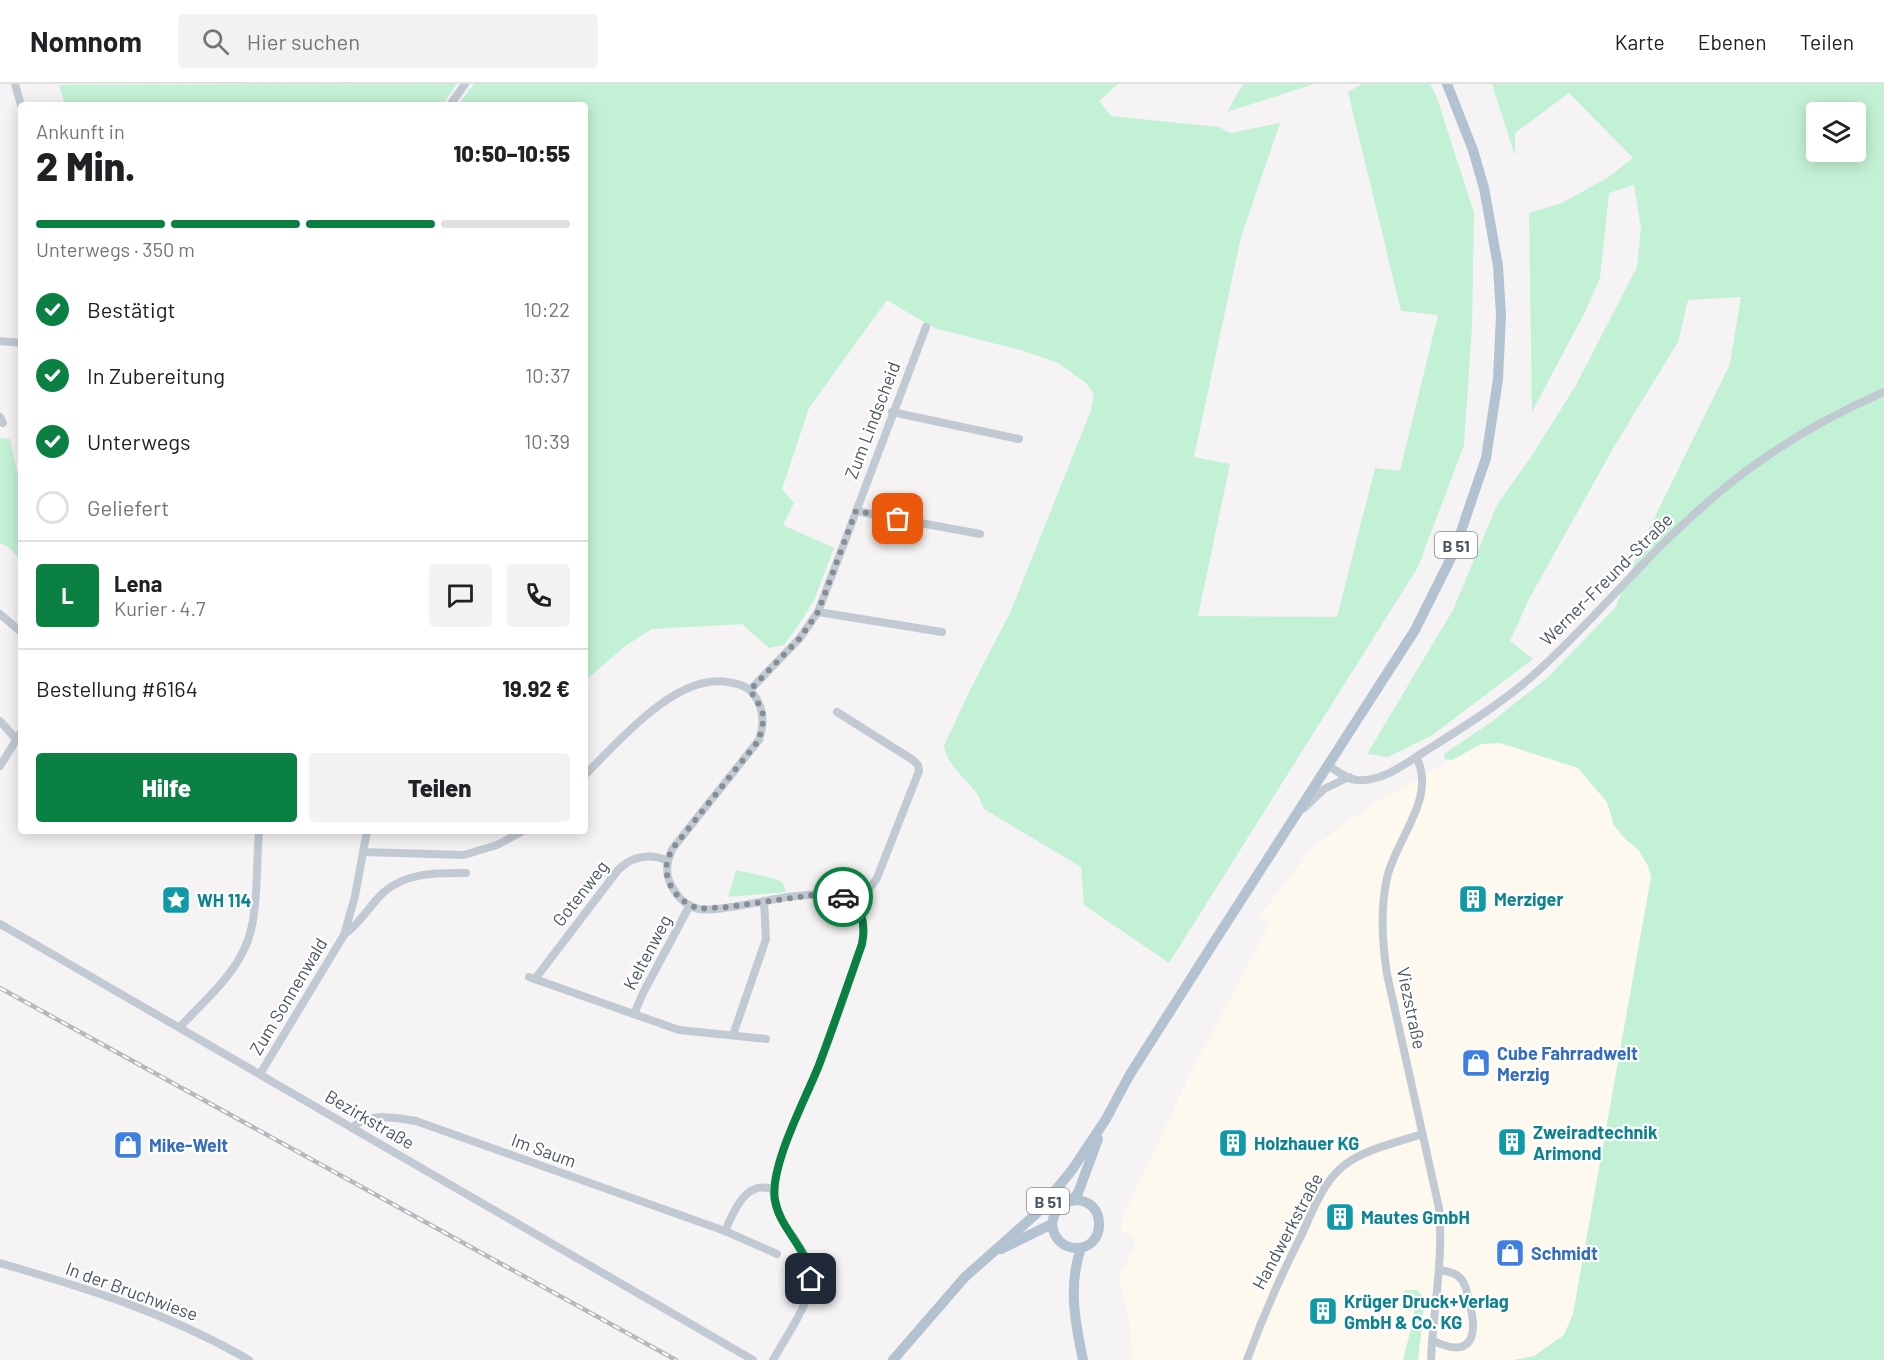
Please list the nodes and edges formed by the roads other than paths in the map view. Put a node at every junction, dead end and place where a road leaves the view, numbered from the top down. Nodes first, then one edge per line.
1 (15, 84) edge
2 (465, 84) edge
3 (1447, 84) edge
4 (20, 102) edge
5 (452, 102) edge
6 (926, 327) dead end
7 (0, 341) edge
8 (18, 343) edge
9 (1884, 392) edge
10 (892, 412) junction
11 (1019, 439) dead end
12 (856, 511) junction
13 (981, 534) dead end
14 (818, 612) junction
15 (0, 614) edge
16 (18, 629) edge
17 (942, 632) dead end
18 (750, 690) junction
19 (837, 712) dead end
20 (0, 721) edge
21 (18, 735) edge
22 (18, 738) edge
23 (1416, 757) junction
24 (0, 766) edge
25 (1329, 766) junction
26 (588, 772) edge
27 (1348, 777) junction
28 (1294, 820) junction
29 (259, 834) edge
30 (366, 834) edge
31 (517, 834) edge
32 (363, 852) junction
33 (667, 860) junction
34 (466, 873) dead end
35 (764, 902) junction
36 (854, 903) junction
37 (690, 905) junction
38 (0, 924) edge
39 (344, 935) junction
40 (593, 1001) joint
41 (634, 1014) junction
42 (180, 1028) junction
43 (733, 1035) junction
44 (766, 1040) dead end
45 (260, 1074) junction
46 (1106, 1119) junction
47 (352, 1128) junction
48 (1422, 1134) junction
49 (1091, 1157) junction
50 (774, 1189) junction
51 (1071, 1201) junction
52 (1088, 1204) junction
53 (1052, 1229) junction
54 (724, 1231) junction
55 (1067, 1247) junction
56 (1081, 1248) junction
57 (777, 1254) dead end
58 (0, 1263) edge
59 (974, 1268) junction
60 (1440, 1270) junction
61 (1073, 1276) junction
62 (1432, 1340) junction
63 (249, 1360) edge
64 (753, 1360) edge
65 (773, 1360) edge
66 (893, 1360) edge
67 (1083, 1360) edge
68 (1247, 1360) edge
69 (1431, 1360) edge

1 - 4 street
2 - 5 street
3 - 25 main road, B 51
6 - 10 street, Zum Lindscheid
7 - 8 street
9 - 23 street, Werner-Freund-Straße
10 - 11 street
10 - 12 street, Zum Lindscheid
12 - 13 street
12 - 14 street, Zum Lindscheid
14 - 17 street
14 - 18 street, Zum Lindscheid
15 - 16 street
18 - 26 street
18 - 33 street
19 - 36 street
20 - 21 street
22 - 24 street
23 - 27 street, Werner-Freund-Straße
23 - 48 street, Viezstraße
25 - 27 street, Werner-Freund-Straße
25 - 28 main road, B 51
27 - 28 street, Werner-Freund-Straße
28 - 46 main road, B 51
29 - 42 street
30 - 32 street, Zum Sonnenwald
31 - 32 street
32 - 39 street, Zum Sonnenwald
33 - 37 street
33 - 40 street, Gotenweg
34 - 39 street, Zum Sonnenwald
35 - 36 street
35 - 37 street
35 - 43 street
36 - 50 street
37 - 41 street, Keltenweg
38 - 42 street, Bezirkstraße
39 - 45 street, Zum Sonnenwald
40 - 41 street, Keltenweg
41 - 43 street, Keltenweg
42 - 45 street, Bezirkstraße
43 - 44 street, Keltenweg
45 - 47 street, Bezirkstraße
46 - 49 main road, B 51
46 - 59 main road, B 51
47 - 54 street, Im Saum
47 - 64 street, Bezirkstraße
48 - 60 street, Viezstraße
48 - 68 street, Handwerkstraße
49 - 51 main road, B 51
49 - 52 main road, B 51
50 - 54 street
50 - 65 street
51 - 52 main road
51 - 53 main road
52 - 56 main road
53 - 55 main road
53 - 59 main road, B 51
54 - 57 street, Im Saum
55 - 56 main road
55 - 61 main road
56 - 61 main road
58 - 63 street, In der Bruchwiese
59 - 66 main road, B 51
60 - 62 street, Viezstraße
60 - 62 street
61 - 67 main road
62 - 69 street, Viezstraße

